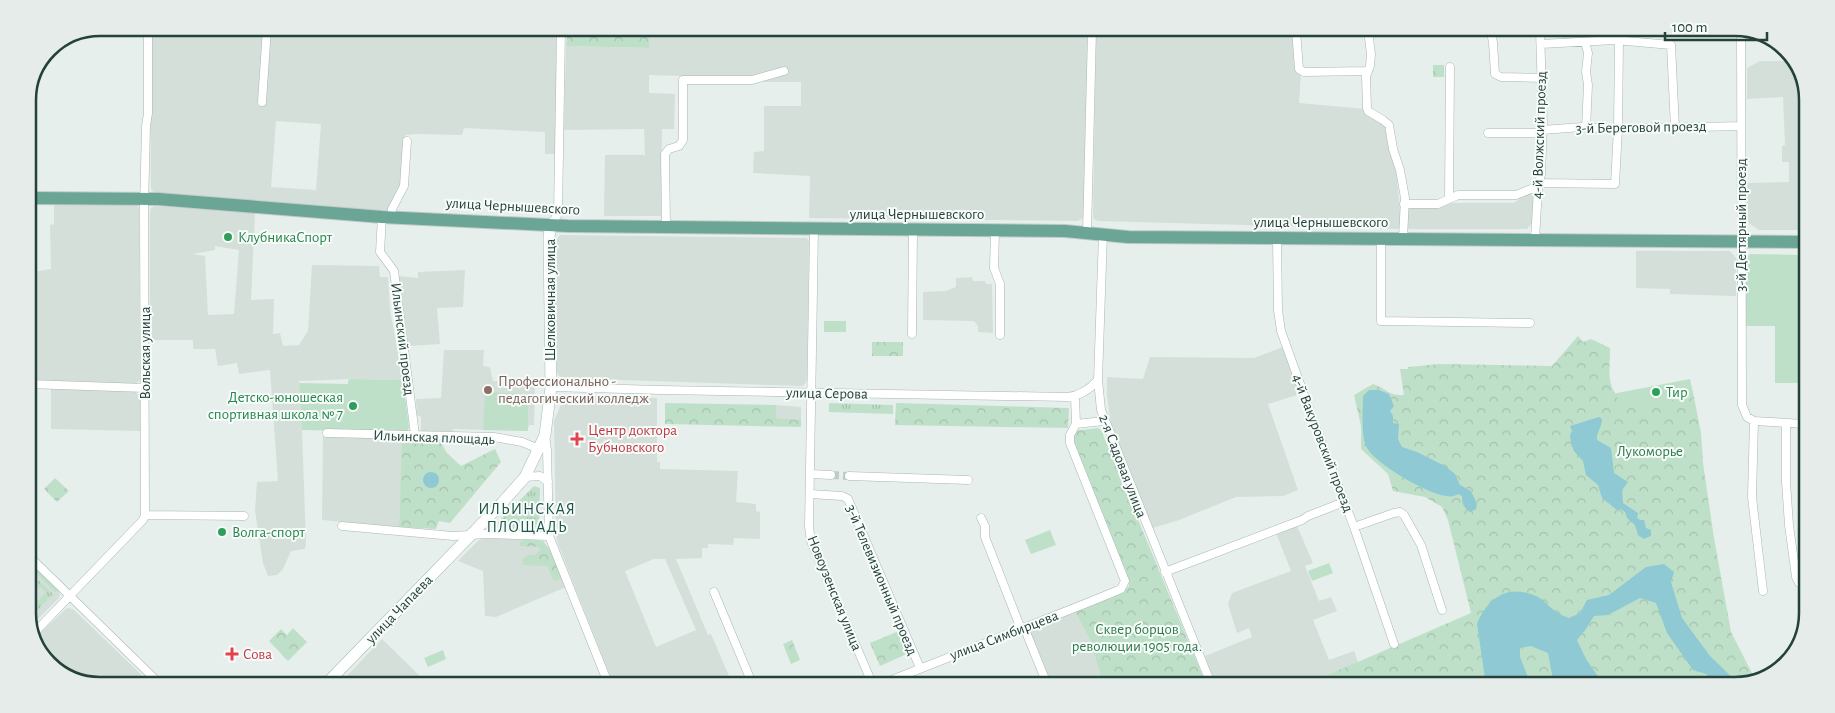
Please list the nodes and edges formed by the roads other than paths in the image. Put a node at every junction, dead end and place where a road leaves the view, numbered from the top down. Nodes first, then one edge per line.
1 (148, 36) edge
2 (266, 36) edge
3 (561, 36) edge
4 (1092, 36) edge
5 (1296, 36) edge
6 (1369, 36) edge
7 (1492, 36) edge
8 (1540, 36) edge
9 (1741, 37) edge
10 (1619, 41) junction
11 (1585, 42) junction
12 (1541, 44) junction
13 (1450, 67) dead end
14 (784, 71) dead end
15 (1368, 71) junction
16 (1542, 78) junction
17 (262, 102) dead end
18 (1740, 126) junction
19 (1586, 128) junction
20 (1618, 128) junction
21 (1675, 128) junction
22 (1542, 131) junction
23 (1488, 133) dead end
24 (407, 141) dead end
25 (1538, 186) junction
26 (36, 198) edge
27 (144, 199) junction
28 (1449, 199) junction
29 (1404, 204) junction
30 (386, 217) junction
31 (551, 224) junction
32 (666, 227) junction
33 (814, 230) junction
34 (913, 230) junction
35 (995, 231) junction
36 (1087, 233) junction
37 (1103, 234) junction
38 (1277, 238) junction
39 (1381, 238) junction
40 (1403, 238) junction
41 (1535, 239) junction
42 (1741, 241) junction
43 (1799, 242) edge
44 (1530, 323) dead end
45 (912, 334) dead end
46 (1000, 334) dead end
47 (1098, 380) junction
48 (36, 384) edge
49 (550, 387) junction
50 (145, 388) junction
51 (812, 392) junction
52 (1075, 396) junction
53 (1750, 419) junction
54 (1104, 420) junction
55 (1786, 423) junction
56 (1076, 424) junction
57 (1799, 424) edge
58 (326, 433) dead end
59 (415, 435) junction
60 (545, 435) junction
61 (539, 450) junction
62 (810, 474) junction
63 (831, 475) tunnel mouth
64 (849, 476) tunnel mouth
65 (525, 477) junction
66 (968, 480) dead end
67 (548, 482) junction
68 (810, 494) junction
69 (1344, 502) junction
70 (145, 515) junction
71 (244, 516) dead end
72 (981, 518) dead end
73 (342, 526) dead end
74 (1354, 527) junction
75 (471, 535) junction
76 (549, 536) junction
77 (36, 564) edge
78 (1165, 572) junction
79 (1799, 583) dead end
80 (1124, 586) joint
81 (1763, 591) dead end
82 (714, 592) dead end
83 (70, 596) junction
84 (1442, 610) dead end
85 (1022, 628) junction
86 (38, 629) edge
87 (1394, 644) dead end
88 (920, 668) junction
89 (153, 677) edge
90 (333, 677) edge
91 (606, 677) edge
92 (749, 677) edge
93 (869, 677) edge
94 (900, 677) edge
95 (1044, 677) edge
96 (1208, 677) edge

1 - 27 street, Вольская улица
2 - 17 street
3 - 31 street, Шелковичная улица
4 - 36 street
5 - 15 street
6 - 15 street
7 - 16 street
8 - 12 street, 4-й Волжский проезд
9 - 18 street, 3-й Дегтярный проезд
10 - 11 street
10 - 20 street
10 - 21 street
11 - 12 street
11 - 19 street
12 - 16 street, 4-й Волжский проезд
13 - 28 street
14 - 32 street
15 - 29 street
16 - 22 street, 4-й Волжский проезд
18 - 21 street, 3-й Береговой проезд
18 - 42 street, 3-й Дегтярный проезд
19 - 20 street, 3-й Береговой проезд
19 - 22 street, 3-й Береговой проезд
20 - 21 street, 3-й Береговой проезд
20 - 25 street
22 - 23 street, 3-й Береговой проезд
22 - 25 street, 4-й Волжский проезд
24 - 30 street, Ильинский проезд
25 - 28 street
25 - 41 street, 4-й Волжский проезд
26 - 27 main road, улица Чернышевского
27 - 30 main road, улица Чернышевского
27 - 50 street, Вольская улица
28 - 29 street
29 - 40 street
30 - 31 main road, улица Чернышевского
30 - 59 street, Ильинский проезд
31 - 32 main road, улица Чернышевского
31 - 49 street, Шелковичная улица
32 - 33 main road, улица Чернышевского
33 - 34 main road, улица Чернышевского
33 - 51 street, Новоузенская улица
34 - 35 main road, улица Чернышевского
34 - 45 street
35 - 36 main road, улица Чернышевского
35 - 46 street
36 - 37 main road, улица Чернышевского
37 - 38 main road, улица Чернышевского
37 - 47 street, 2-я Садовая улица
38 - 39 main road, улица Чернышевского
38 - 69 street, 4-й Вакуровский проезд
39 - 40 main road, улица Чернышевского
39 - 44 street
40 - 41 main road, улица Чернышевского
41 - 42 main road, улица Чернышевского
42 - 43 main road, улица Чернышевского
42 - 53 street, 3-й Дегтярный проезд
47 - 52 street
47 - 54 street, 2-я Садовая улица
48 - 50 street
49 - 51 street, улица Серова
49 - 60 street, Шелковичная улица
50 - 70 street, Вольская улица
51 - 52 street, улица Серова
51 - 62 street, Новоузенская улица
52 - 56 street, 2-я Садовая улица
53 - 55 street
53 - 81 street, 3-й Дегтярный проезд
54 - 56 street
54 - 78 street, 2-я Садовая улица
55 - 57 street
55 - 79 street
56 - 80 street, 2-я Садовая улица
58 - 59 street, Ильинская площадь
59 - 61 street, Ильинская площадь
60 - 61 street
60 - 67 street, Шелковичная улица
61 - 65 street
62 - 63 street
62 - 68 street, Новоузенская улица
64 - 66 street
65 - 67 street
65 - 75 street
67 - 76 street, Шелковичная улица
68 - 88 street, 3-й Телевизионный проезд
68 - 93 street, Новоузенская улица
69 - 74 street, 4-й Вакуровский проезд
69 - 78 street
70 - 71 street
70 - 83 street
72 - 85 street
73 - 75 street
74 - 84 street
74 - 87 street, 4-й Вакуровский проезд
75 - 76 street
75 - 90 street, улица Чапаева
76 - 91 street, Шелковичная улица
77 - 83 street
78 - 96 street, 2-я Садовая улица
80 - 85 street, улица Симбирцева
82 - 92 street
83 - 86 street
83 - 89 street
85 - 88 street, улица Симбирцева
85 - 95 street
88 - 94 street, улица Симбирцева

